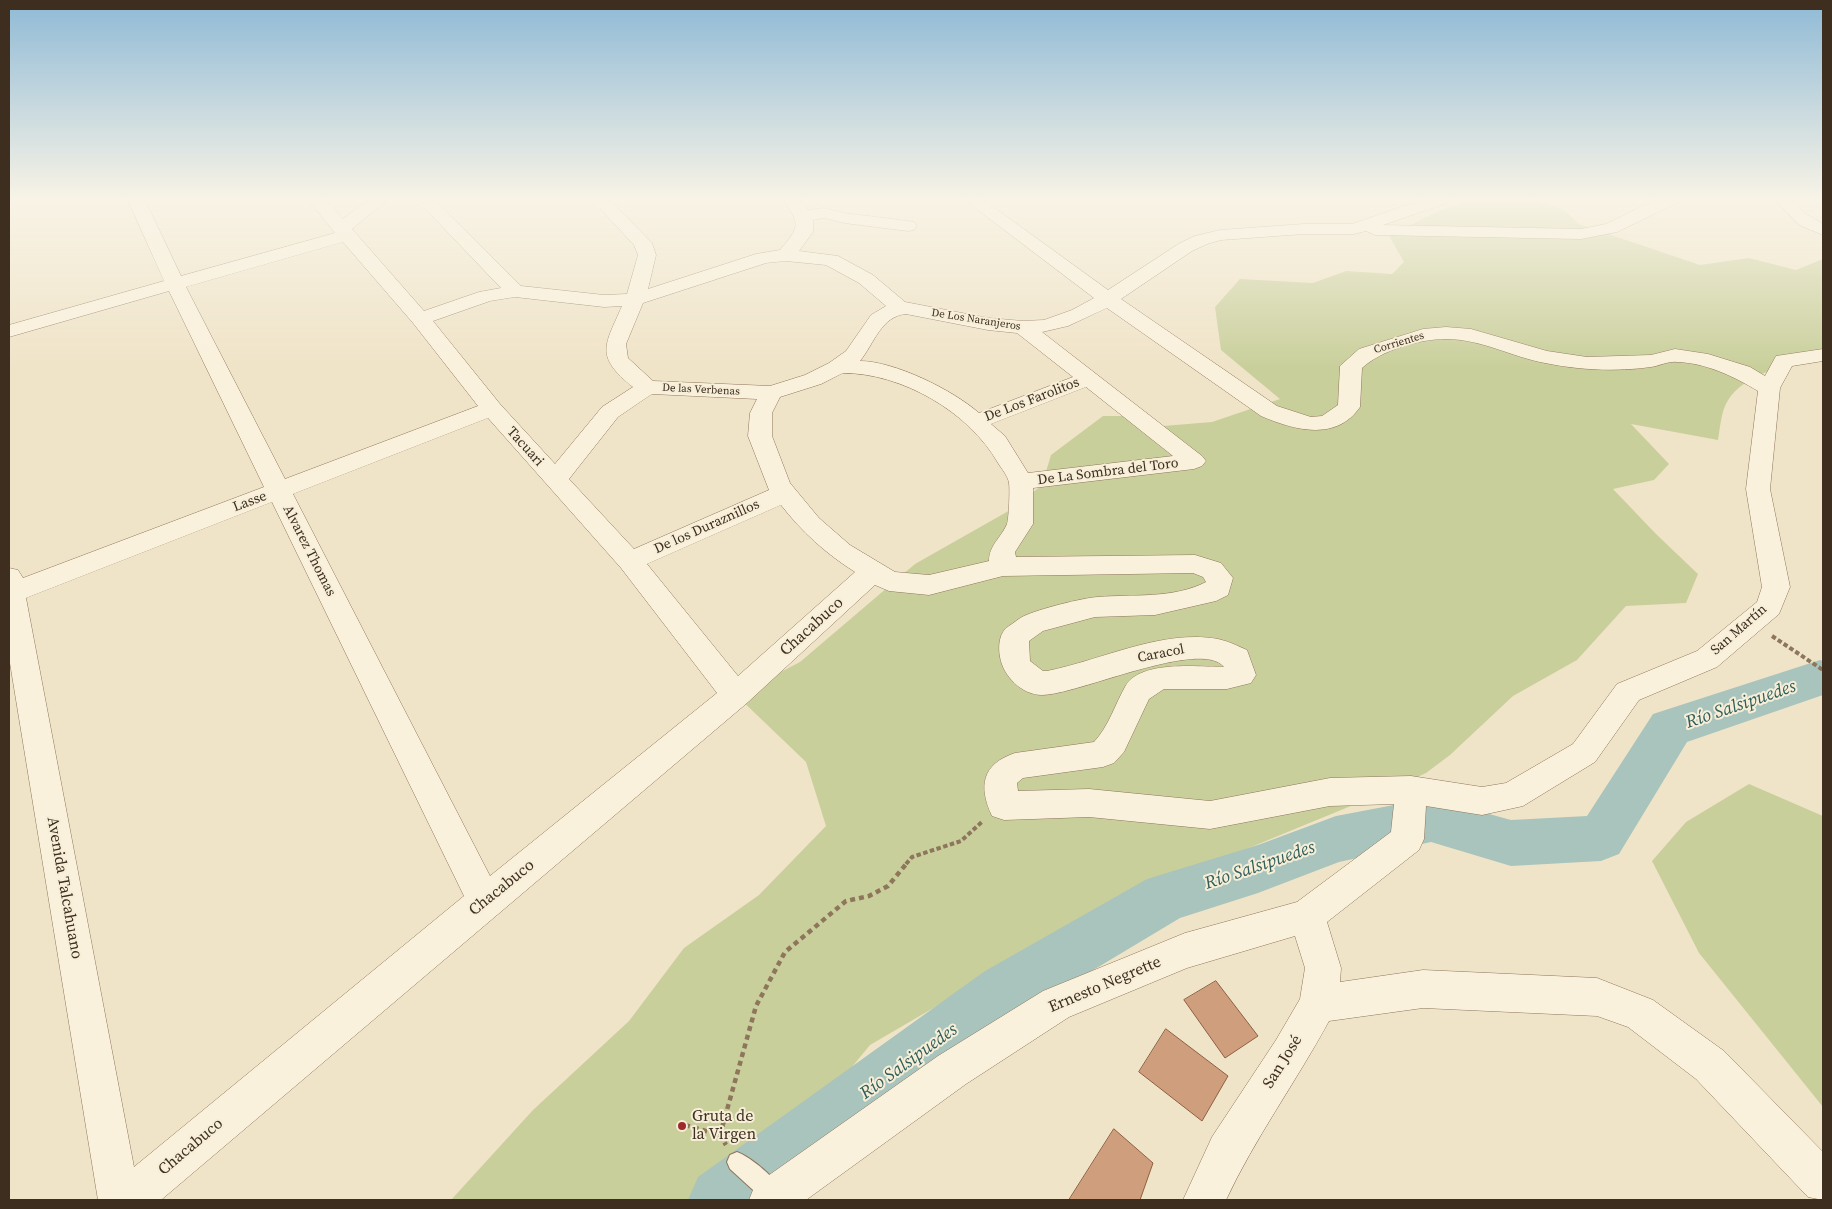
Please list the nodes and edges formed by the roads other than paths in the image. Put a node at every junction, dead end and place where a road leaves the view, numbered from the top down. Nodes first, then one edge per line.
1 (161, 254) edge
2 (271, 254) edge
3 (363, 254) edge
4 (479, 254) edge
5 (647, 254) edge
6 (1047, 254) edge
7 (1174, 254) edge
8 (786, 255) joint
9 (175, 284) junction
10 (515, 291) junction
11 (1106, 298) junction
12 (635, 299) junction
13 (900, 308) junction
14 (420, 319) junction
15 (1023, 328) junction
16 (9, 331) edge
17 (1823, 355) edge
18 (838, 367) junction
19 (1088, 378) junction
20 (647, 387) junction
21 (1769, 388) junction
22 (771, 394) junction
23 (492, 409) junction
24 (975, 422) junction
25 (555, 480) junction
26 (1021, 482) junction
27 (279, 491) junction
28 (785, 493) junction
29 (630, 561) junction
30 (1003, 567) junction
31 (873, 571) junction
32 (10, 588) edge
33 (736, 695) junction
34 (1411, 790) junction
35 (485, 902) junction
36 (1307, 916) junction
37 (1318, 1004) junction
38 (737, 1162) road end
39 (1823, 1182) edge
40 (772, 1198) edge
41 (119, 1200) edge
42 (128, 1200) edge
43 (1204, 1200) edge

1 - 9 street, Alvarez Thomas
2 - 9 street
3 - 14 street, Tacuari
4 - 10 street
5 - 12 street, De las Verbenas
6 - 11 street, Corrientes
7 - 11 street, De Los Naranjeros
8 - 12 street
8 - 13 street
9 - 16 street
9 - 27 street, Alvarez Thomas
10 - 12 street
10 - 14 street
11 - 15 street, De Los Naranjeros
11 - 21 street, Corrientes
12 - 20 street, De las Verbenas
13 - 15 street, De Los Naranjeros
13 - 18 street
14 - 23 street, Tacuari
15 - 19 street
17 - 21 street, San Martín
18 - 22 street
18 - 24 street
19 - 24 street, De Los Farolitos
19 - 26 street, De La Sombra del Toro
20 - 22 street, De las Verbenas
20 - 25 street
21 - 34 street, San Martín
22 - 28 street, Caracol
23 - 25 street, Tacuari
23 - 27 street, Lasse
24 - 26 street
25 - 29 street, Tacuari
26 - 30 street
27 - 32 street, Lasse
27 - 35 street, Alvarez Thomas
28 - 29 street, De los Duraznillos
28 - 31 street, Caracol
29 - 33 street, Tacuari
30 - 31 street, Caracol
30 - 34 street, Caracol
31 - 33 street, Chacabuco
32 - 41 street, Avenida Talcahuano
33 - 35 street, Chacabuco
34 - 36 street, Ernesto Negrette
35 - 42 street, Chacabuco
36 - 37 street, San José
36 - 40 street, Ernesto Negrette
37 - 39 street
37 - 43 street, San José
38 - 40 lane

